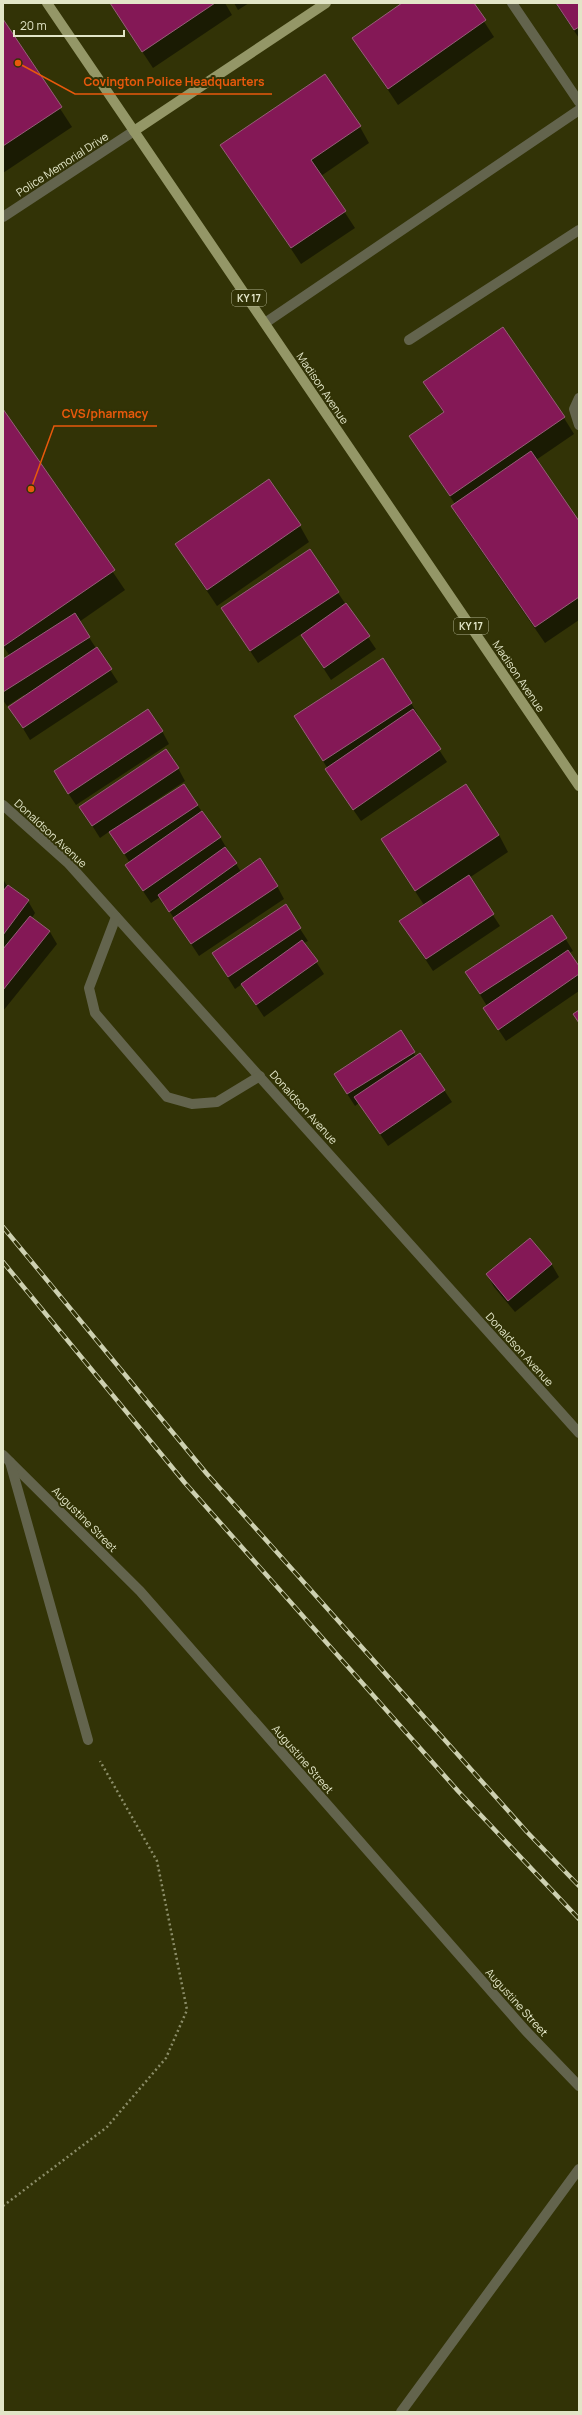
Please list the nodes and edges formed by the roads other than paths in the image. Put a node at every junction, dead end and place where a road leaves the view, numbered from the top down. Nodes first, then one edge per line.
1 (47, 3) edge
2 (326, 3) edge
3 (512, 3) edge
4 (579, 102) edge
5 (579, 110) edge
6 (134, 131) junction
7 (3, 216) edge
8 (579, 230) edge
9 (265, 323) junction
10 (409, 340) dead end
11 (579, 398) edge
12 (579, 425) edge
13 (579, 786) edge
14 (3, 805) edge
15 (116, 917) junction
16 (260, 1076) junction
17 (579, 1433) edge
18 (6, 1457) edge
19 (88, 1740) road end
20 (579, 2086) edge
21 (579, 2169) edge
22 (401, 2412) edge

1 - 6 main road, Madison Avenue / KY 17
2 - 6 main road
3 - 4 street
5 - 9 street
6 - 7 street, Police Memorial Drive
6 - 9 main road, Madison Avenue / KY 17
8 - 10 street
9 - 13 main road, Madison Avenue / KY 17
11 - 12 street
14 - 15 street, Donaldson Avenue
15 - 16 street, Donaldson Avenue
15 - 16 street
16 - 17 street, Donaldson Avenue
18 - 19 street
18 - 20 street, Augustine Street
21 - 22 street

